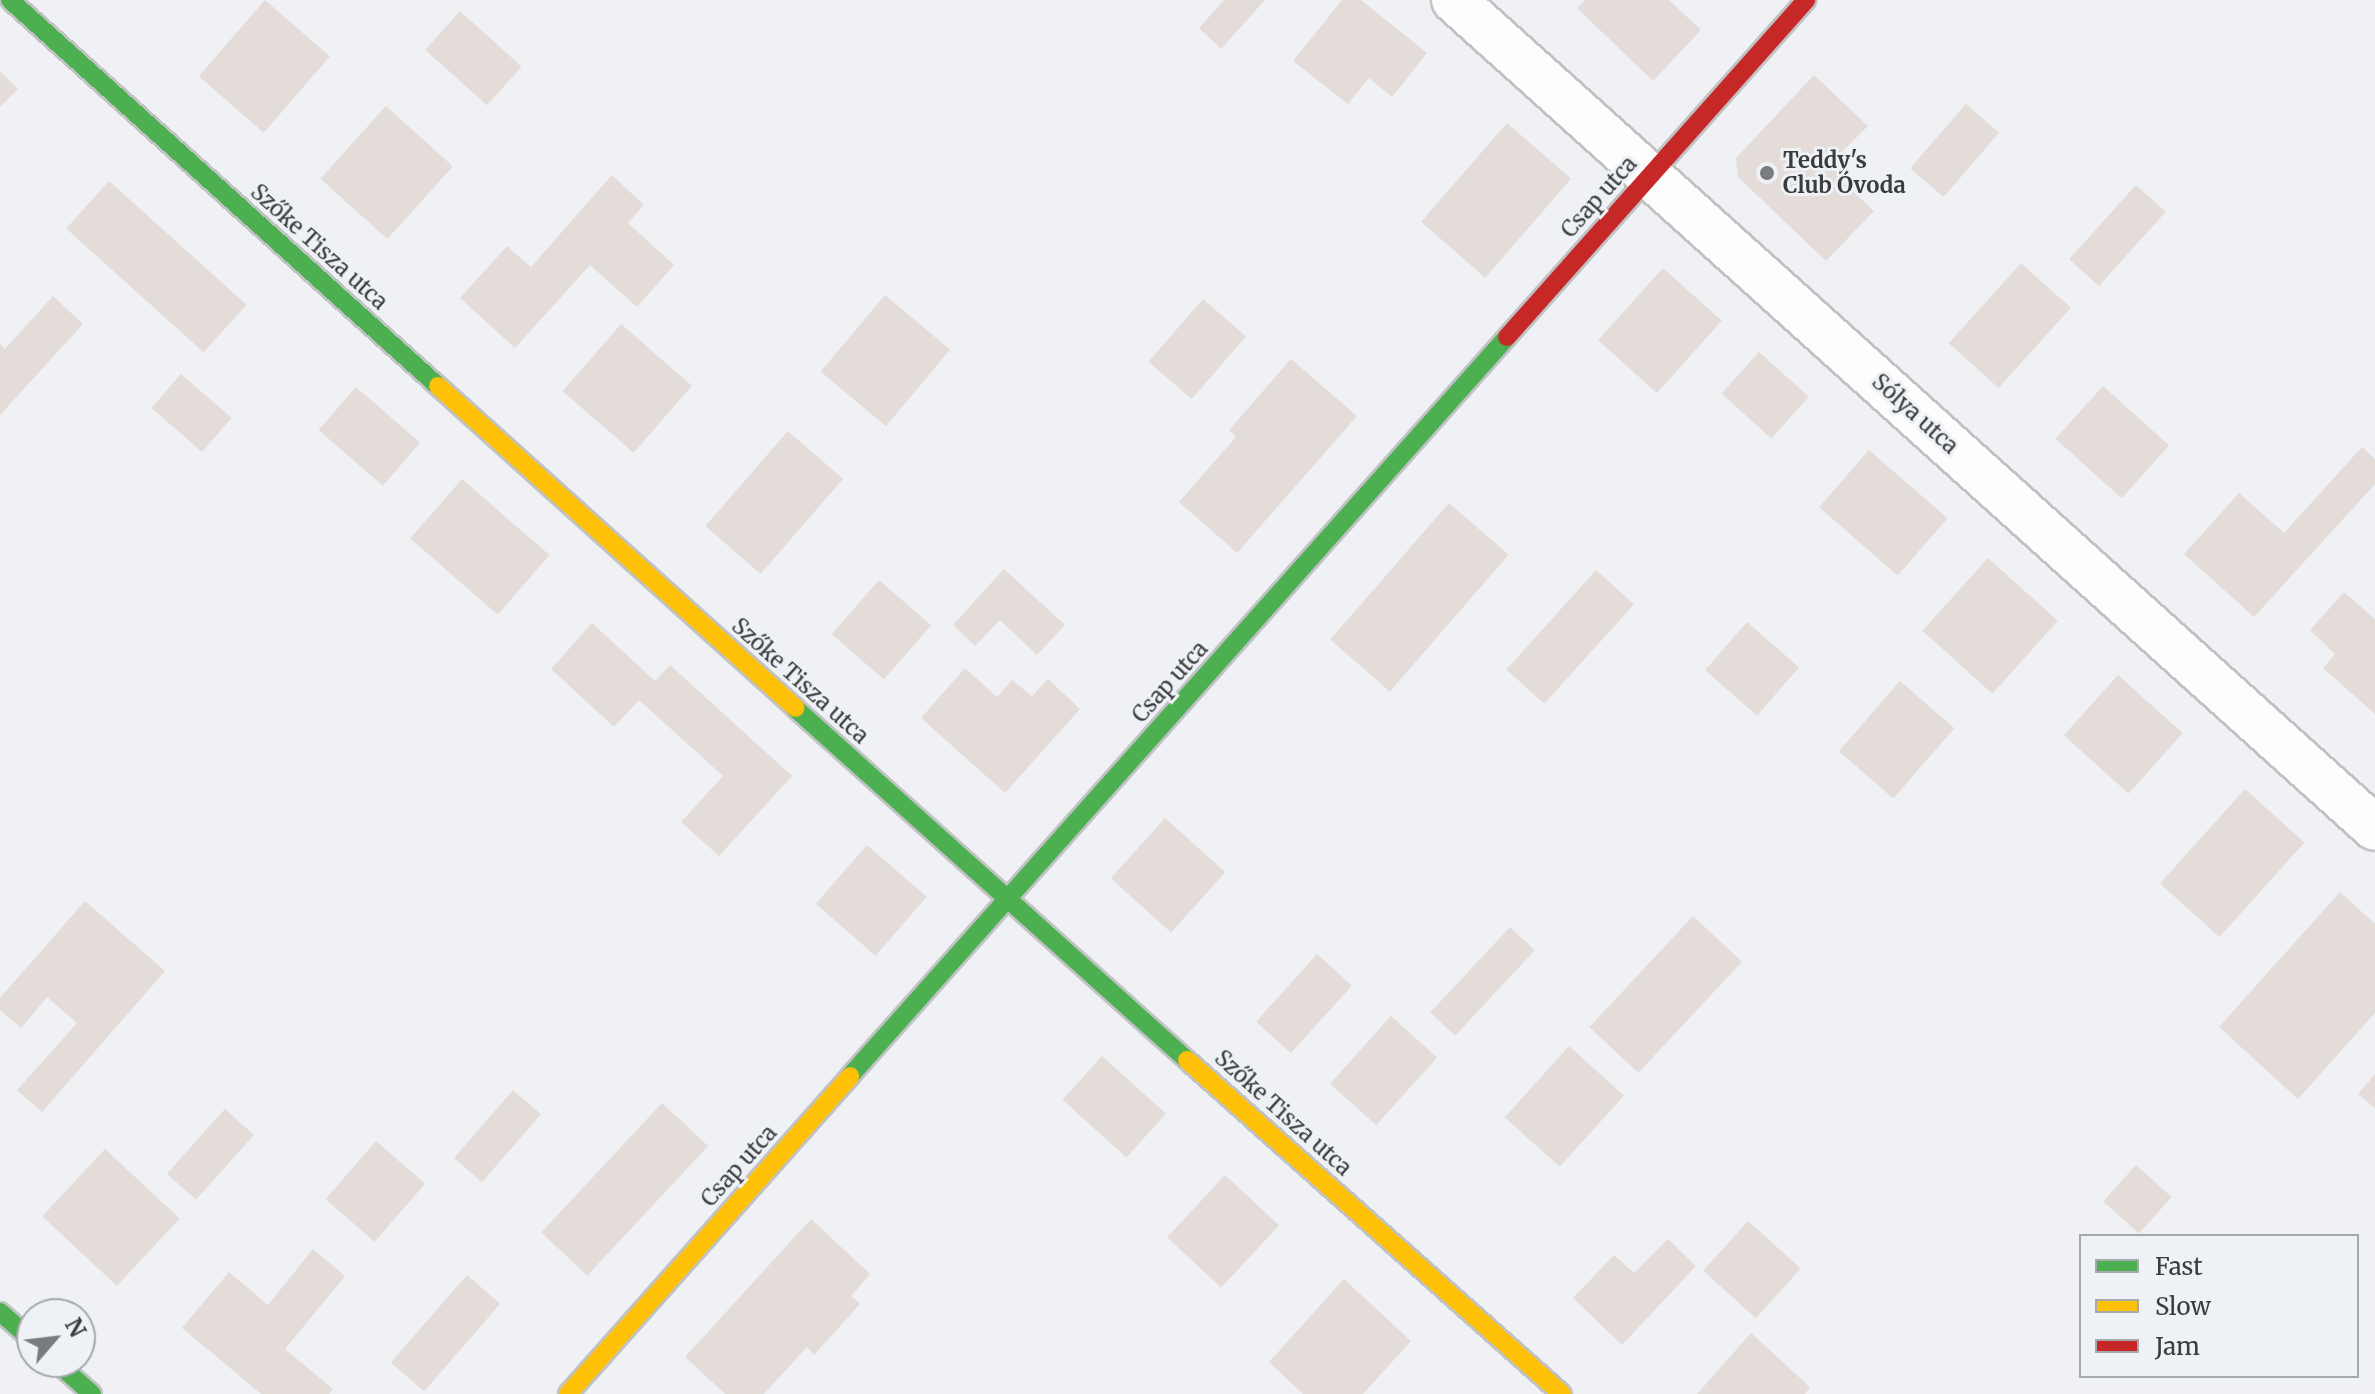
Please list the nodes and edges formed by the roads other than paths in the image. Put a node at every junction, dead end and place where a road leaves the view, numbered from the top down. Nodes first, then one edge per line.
1 (10, 0) edge
2 (1454, 0) edge
3 (1806, 0) edge
4 (1650, 176) junction
5 (2375, 828) edge
6 (1008, 901) junction
7 (0, 1312) edge
8 (16, 1326) edge
9 (74, 1378) edge
10 (92, 1394) edge
11 (568, 1394) edge
12 (1562, 1394) edge

1 - 6 street, Szőke Tisza utca
2 - 4 street, Sólya utca
3 - 4 street, Csap utca
4 - 5 street, Sólya utca
4 - 6 street, Csap utca
6 - 11 street, Csap utca
6 - 12 street, Szőke Tisza utca
7 - 8 street
9 - 10 street

